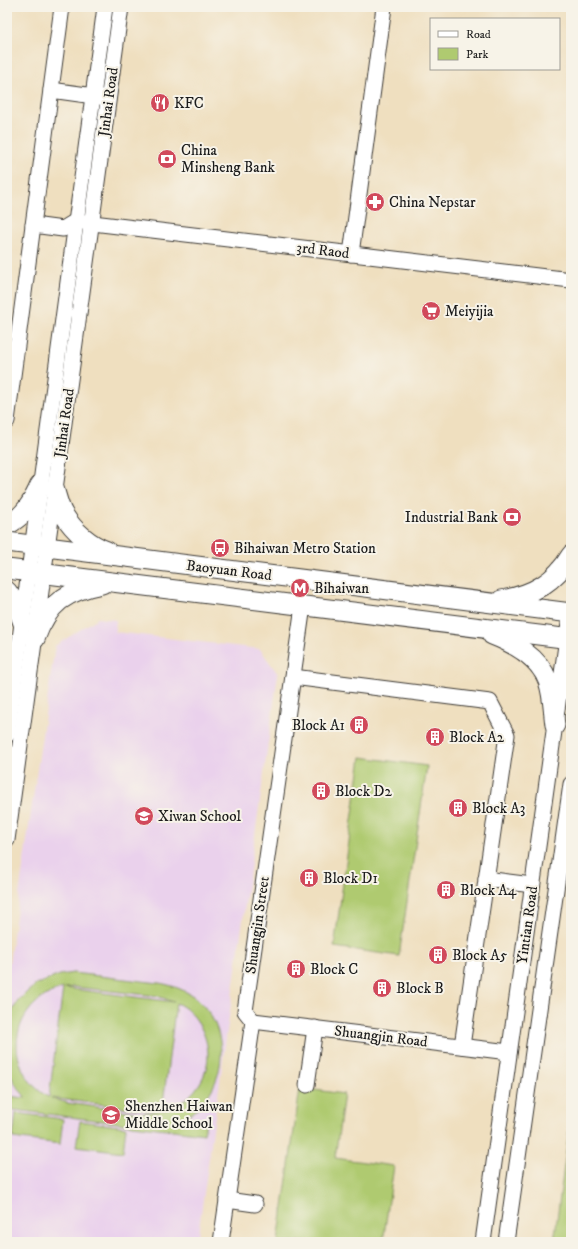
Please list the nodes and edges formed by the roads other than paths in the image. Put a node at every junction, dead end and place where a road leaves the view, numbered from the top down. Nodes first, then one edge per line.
1 (62, 7) edge
2 (105, 7) edge
3 (121, 7) edge
4 (384, 7) edge
5 (51, 90) junction
6 (93, 96) junction
7 (108, 98) junction
8 (76, 221) junction
9 (92, 223) junction
10 (33, 225) junction
11 (351, 254) junction
12 (571, 280) edge
13 (7, 421) edge
14 (47, 487) junction
15 (7, 525) edge
16 (7, 542) edge
17 (40, 547) junction
18 (571, 555) edge
19 (122, 556) junction
20 (7, 569) edge
21 (36, 573) junction
22 (112, 582) junction
23 (7, 591) edge
24 (485, 602) junction
25 (303, 606) junction
26 (571, 611) edge
27 (23, 623) junction
28 (475, 627) junction
29 (35, 639) junction
30 (569, 639) edge
31 (293, 676) junction
32 (555, 725) junction
33 (7, 735) edge
34 (571, 784) edge
35 (569, 817) edge
36 (7, 840) edge
37 (486, 879) junction
38 (532, 885) junction
39 (253, 1021) junction
40 (315, 1028) junction
41 (462, 1046) junction
42 (509, 1052) junction
43 (307, 1085) dead end
44 (227, 1200) junction
45 (255, 1204) dead end
46 (221, 1242) edge
47 (483, 1242) edge
48 (506, 1242) edge

1 - 5 street
2 - 6 street, Jinhai Road
3 - 7 street, Jinhai Road
4 - 11 street
5 - 6 street
5 - 10 street
6 - 7 street
6 - 8 street, Jinhai Road
7 - 9 street, Jinhai Road
8 - 9 street, 3rd Raod
8 - 10 street
8 - 14 street, Jinhai Road
9 - 11 street, 3rd Raod
9 - 14 street, Jinhai Road
10 - 13 street
11 - 12 street, 3rd Raod
14 - 15 main road
14 - 17 street, Jinhai Road
14 - 19 main road
16 - 17 main road, Baoyuan Road
17 - 19 main road, Baoyuan Road
17 - 21 street, Jinhai Road
18 - 24 main road
19 - 24 main road, Baoyuan Road
20 - 21 main road, Baoyuan Road
21 - 22 main road, Baoyuan Road
21 - 27 street, Jinhai Road
21 - 29 street, Jinhai Road
22 - 25 main road, Baoyuan Road
22 - 29 main road
23 - 27 main road
24 - 26 main road, Baoyuan Road
25 - 28 main road, Baoyuan Road
25 - 31 street, Shuangjin Street
26 - 30 street, Yintian Road
27 - 33 street, Jinhai Road
28 - 30 main road, Baoyuan Road
28 - 32 main road
29 - 36 street, Jinhai Road
30 - 32 street, Yintian Road
31 - 37 street
31 - 39 street, Shuangjin Street
32 - 38 street, Yintian Road
34 - 35 street, Yintian Road
35 - 48 street, Yintian Road
37 - 38 street
37 - 41 street
38 - 42 street, Yintian Road
39 - 40 street, Shuangjin Road
39 - 44 street
40 - 41 street, Shuangjin Road
40 - 43 street
41 - 42 street, Shuangjin Road
42 - 47 street, Yintian Road
44 - 45 street
44 - 46 street

